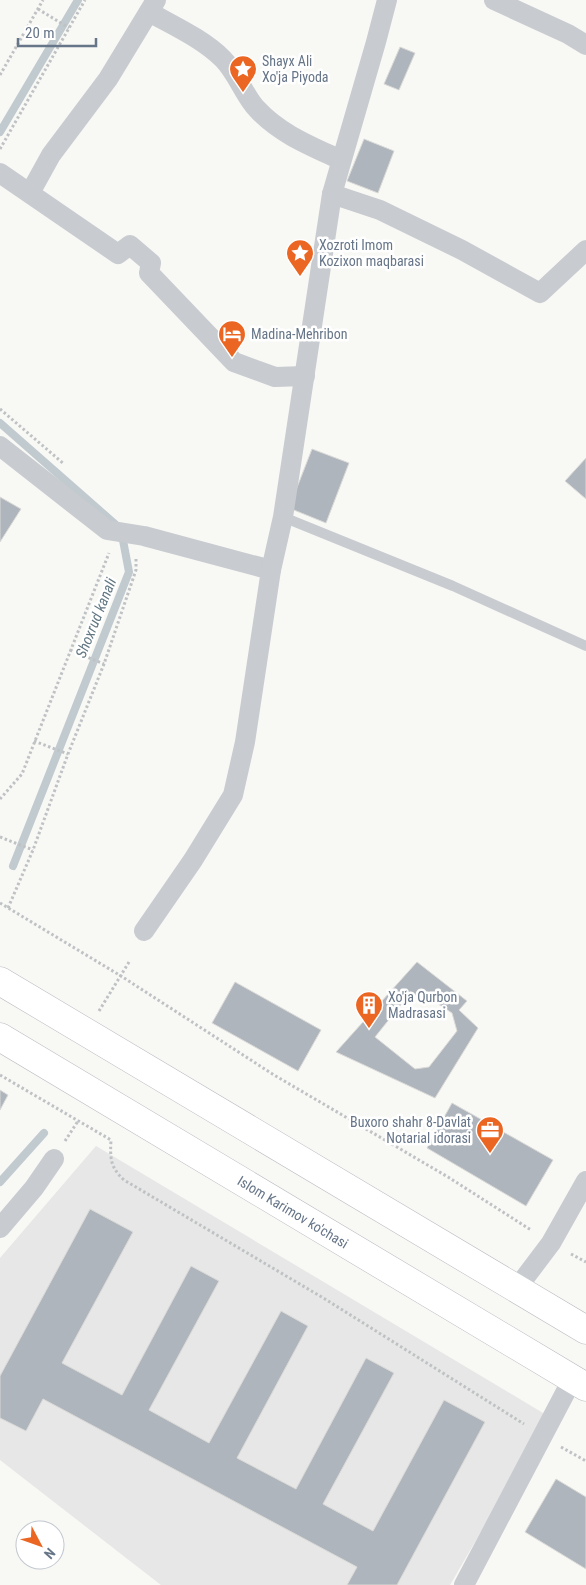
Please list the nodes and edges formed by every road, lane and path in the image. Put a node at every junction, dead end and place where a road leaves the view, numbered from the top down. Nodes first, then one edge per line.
1 (43, 0) edge
2 (85, 0) edge
3 (386, 0) edge
4 (494, 0) edge
5 (153, 6) edge
6 (38, 9) junction
7 (67, 27) junction
8 (586, 44) edge
9 (0, 75) edge
10 (0, 149) edge
11 (341, 160) junction
12 (0, 173) edge
13 (30, 193) junction
14 (332, 194) junction
15 (586, 250) edge
16 (305, 376) junction
17 (0, 409) edge
18 (0, 446) edge
19 (69, 468) dead end
20 (283, 517) junction
21 (126, 533) junction
22 (272, 570) junction
23 (586, 646) edge
24 (70, 650) junction
25 (104, 664) junction
26 (34, 741) junction
27 (68, 754) junction
28 (0, 798) edge
29 (0, 837) edge
30 (33, 850) junction
31 (0, 903) edge
32 (8, 908) junction
33 (144, 932) dead end
34 (129, 962) dead end
35 (121, 976) junction
36 (0, 980) edge
37 (86, 1033) junction
38 (0, 1037) edge
39 (0, 1075) edge
40 (78, 1121) junction
41 (70, 1133) dead end
42 (54, 1159) dead end
43 (586, 1181) edge
44 (0, 1228) edge
45 (551, 1243) junction
46 (586, 1262) edge
47 (517, 1288) junction
48 (586, 1330) edge
49 (580, 1383) edge
50 (544, 1436) junction
51 (586, 1461) edge
52 (464, 1585) edge

1 - 6 path
2 - 7 path
3 - 11 street
4 - 8 street
5 - 11 street
5 - 13 street
6 - 7 path
6 - 9 path
7 - 10 path
11 - 14 street
12 - 13 street
13 - 16 street
14 - 15 street
14 - 16 street
16 - 20 street
17 - 19 path
18 - 21 street
20 - 22 street
20 - 23 lane
21 - 22 street
21 - 24 path
21 - 25 path
22 - 33 street
24 - 25 path
24 - 26 path
25 - 27 path
26 - 27 path
26 - 28 path
27 - 30 path
29 - 30 path
30 - 32 path
31 - 32 path
32 - 35 path
34 - 35 path
35 - 37 path
35 - 45 path
36 - 37 main road
37 - 47 main road
38 - 49 main road, Islom Karimov ko'chasi
39 - 40 path
40 - 41 path
40 - 50 path
42 - 44 street
43 - 45 street
45 - 46 path
45 - 47 street
47 - 48 main road
49 - 50 street
50 - 51 path
50 - 52 street

